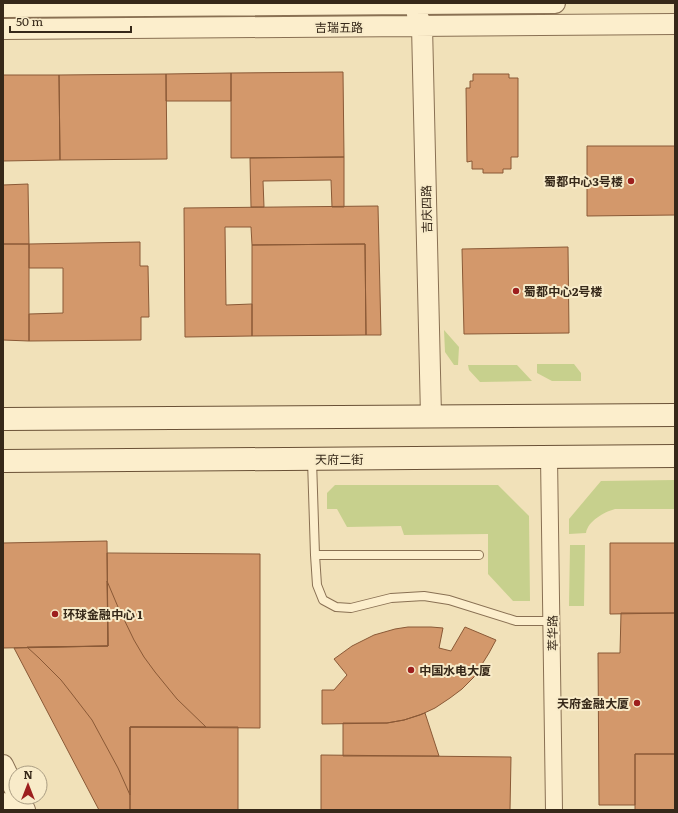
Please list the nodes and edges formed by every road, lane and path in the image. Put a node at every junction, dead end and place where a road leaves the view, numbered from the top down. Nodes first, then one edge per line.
1 (541, 3) edge
2 (555, 3) edge
3 (414, 4) edge
4 (3, 8) edge
5 (675, 24) edge
6 (422, 26) junction
7 (3, 29) edge
8 (675, 415) edge
9 (431, 416) junction
10 (3, 419) edge
11 (675, 456) edge
12 (549, 457) junction
13 (312, 459) junction
14 (3, 461) edge
15 (314, 555) junction
16 (479, 555) dead end
17 (552, 621) junction
18 (3, 765) edge
19 (8, 775) edge
20 (3, 803) edge
21 (6, 810) edge
22 (554, 810) edge

1 - 2 street, 吉瑞五路
1 - 3 street, 吉瑞五路
3 - 4 street, 吉瑞五路
3 - 6 street, 吉庆四路
5 - 6 street, 吉瑞五路
6 - 7 street, 吉瑞五路
6 - 9 street, 吉庆四路
8 - 9 main road
9 - 10 main road
11 - 12 main road, 天府二街
12 - 13 main road, 天府二街
12 - 17 street, 萃华路
13 - 14 main road, 天府二街
13 - 15 lane
15 - 16 lane
15 - 17 lane
17 - 22 street, 萃华路
18 - 19 street
20 - 21 street

